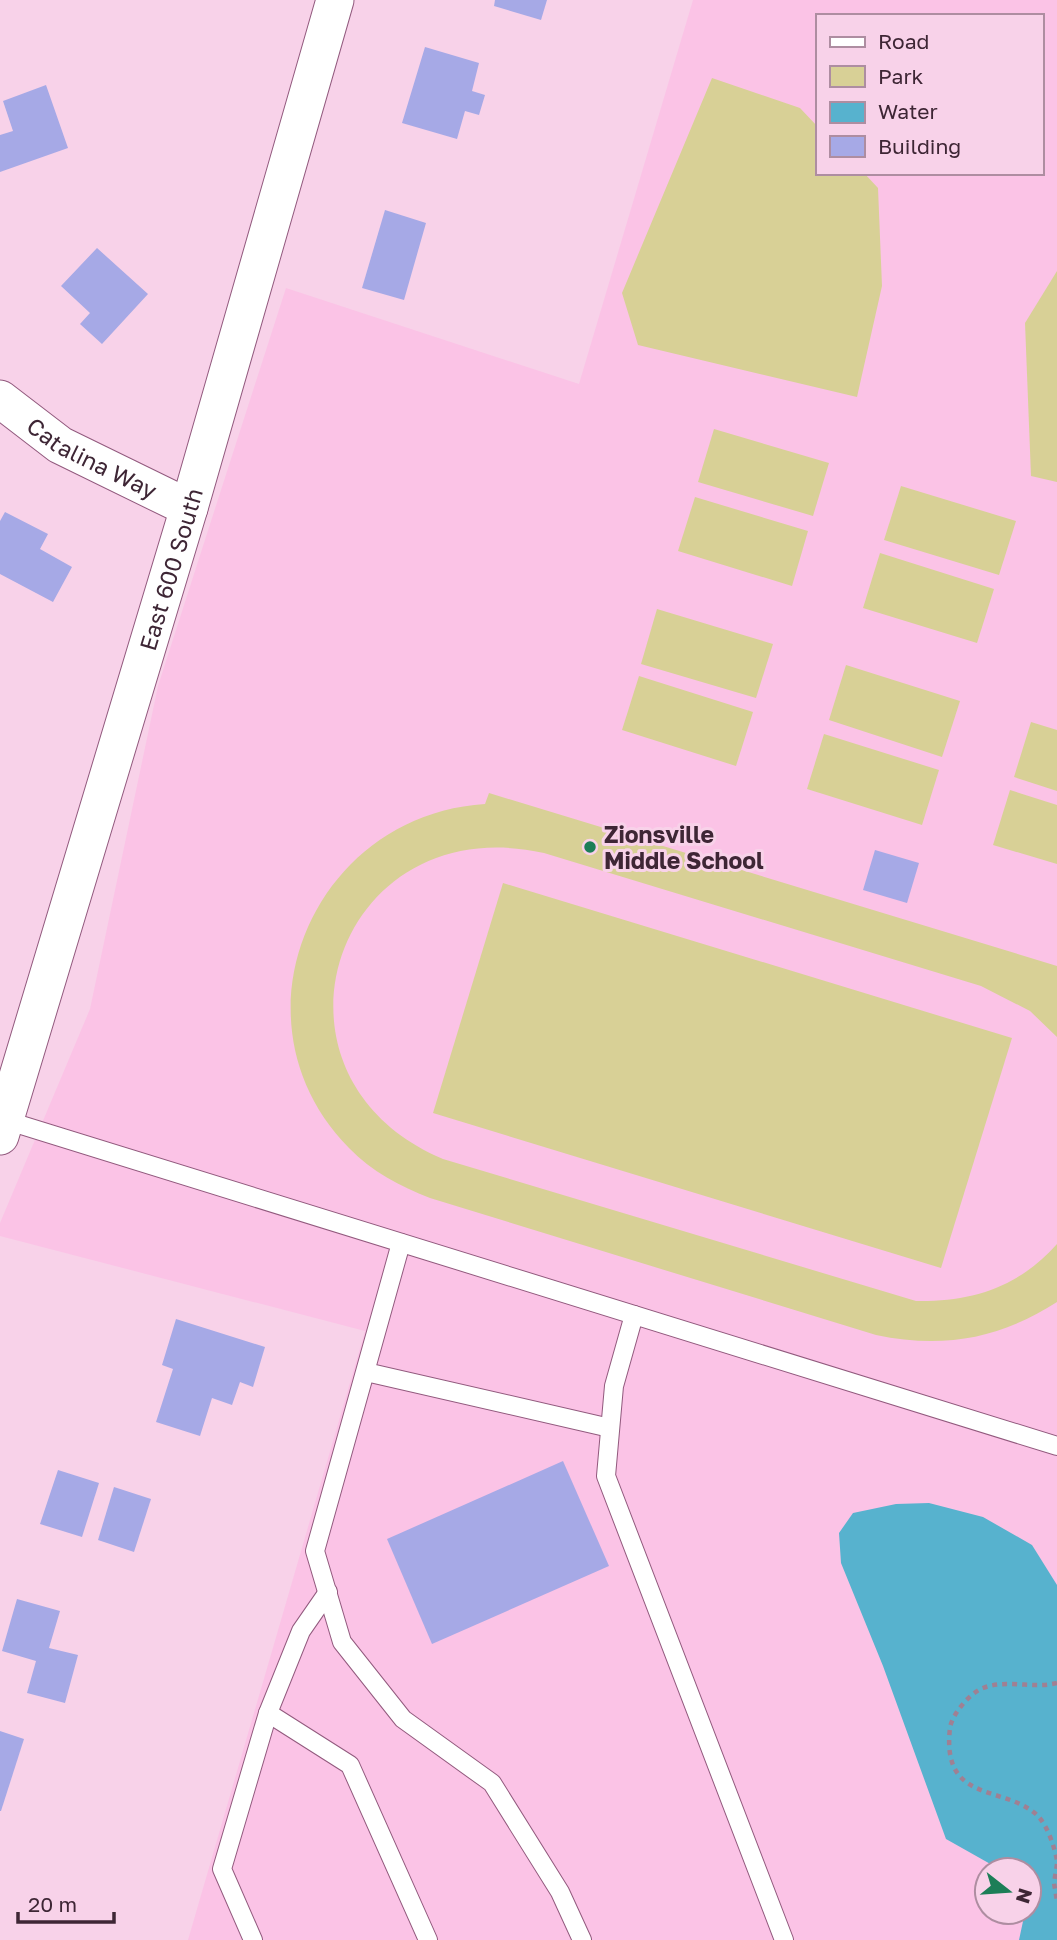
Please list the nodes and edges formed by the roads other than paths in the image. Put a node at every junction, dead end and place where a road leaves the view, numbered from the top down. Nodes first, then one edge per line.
1 (335, 0) edge
2 (0, 399) edge
3 (189, 508) junction
4 (2, 1128) edge
5 (401, 1243) junction
6 (634, 1315) junction
7 (366, 1372) junction
8 (610, 1428) junction
9 (1057, 1446) edge
10 (328, 1592) junction
11 (268, 1713) junction
12 (253, 1940) edge
13 (428, 1940) edge
14 (582, 1940) edge
15 (784, 1940) edge

1 - 3 street, East 600 South
2 - 3 street, Catalina Way
3 - 4 street, East 600 South
4 - 5 lane
5 - 6 lane
5 - 7 lane
6 - 8 lane
6 - 9 lane
7 - 8 lane
7 - 10 lane
8 - 15 lane
10 - 11 lane
10 - 14 lane
11 - 12 lane
11 - 13 lane

